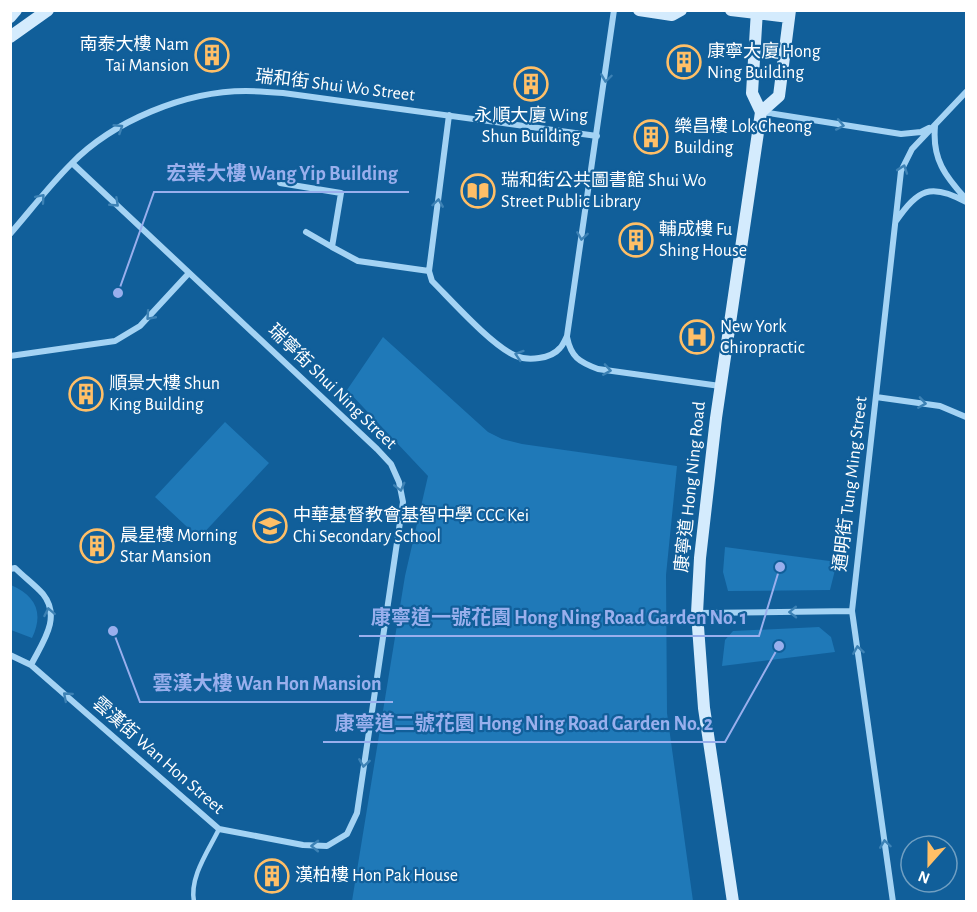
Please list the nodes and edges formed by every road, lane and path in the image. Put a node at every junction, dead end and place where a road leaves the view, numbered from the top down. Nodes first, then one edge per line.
1 (16, 10) edge
2 (48, 10) edge
3 (614, 10) edge
4 (639, 10) edge
5 (681, 10) edge
6 (731, 10) edge
7 (757, 12) edge
8 (790, 14) edge
9 (31, 16) edge
10 (10, 17) edge
11 (10, 37) edge
12 (966, 92) edge
13 (761, 112) junction
14 (449, 116) junction
15 (935, 126) junction
16 (597, 136) junction
17 (72, 163) junction
18 (280, 183) dead end
19 (966, 201) edge
20 (895, 223) junction
21 (306, 232) dead end
22 (10, 234) edge
23 (332, 247) junction
24 (429, 271) junction
25 (189, 273) junction
26 (567, 336) junction
27 (10, 356) edge
28 (720, 386) junction
29 (876, 397) junction
30 (966, 417) edge
31 (10, 569) edge
32 (852, 611) junction
33 (697, 614) junction
34 (10, 656) edge
35 (30, 665) junction
36 (357, 813) joint
37 (219, 829) junction
38 (194, 902) edge
39 (733, 902) edge
40 (893, 902) edge

1 - 10 main road
2 - 9 main road
3 -> 16 street
4 - 5 main road
6 - 7 main road
7 - 8 main road
7 - 13 main road, 康寧道 Hong Ning Road
8 - 13 main road
9 - 11 main road
12 - 15 street, 通明街 Tung Ming Street
13 -> 15 street
13 - 28 main road, 康寧道 Hong Ning Road
14 - 16 street, 瑞和街 Shui Wo Street
17 -> 14 street, 瑞和街 Shui Wo Street
24 -> 14 street
15 - 19 street
20 -> 15 street, 通明街 Tung Ming Street
16 -> 26 street
22 -> 17 street, 瑞和街 Shui Wo Street
17 -> 25 street, 瑞寧街 Shui Ning Street
18 - 23 street
19 - 20 street
20 - 29 street, 通明街 Tung Ming Street
21 - 23 street
23 - 24 street
26 -> 24 street
25 -> 27 street
25 -> 36 street, 瑞寧街 Shui Ning Street
26 -> 28 street
28 - 33 main road, 康寧道 Hong Ning Road
29 -> 30 street
29 - 32 street, 通明街 Tung Ming Street
35 -> 31 street
32 -> 33 street
40 -> 32 street, 通明街 Tung Ming Street
33 - 39 main road, 康寧道 Hong Ning Road
34 - 35 street, 雲漢街 Wan Hon Street
37 -> 35 street, 雲漢街 Wan Hon Street
36 -> 37 street, 雲漢街 Wan Hon Street
37 - 38 lane

